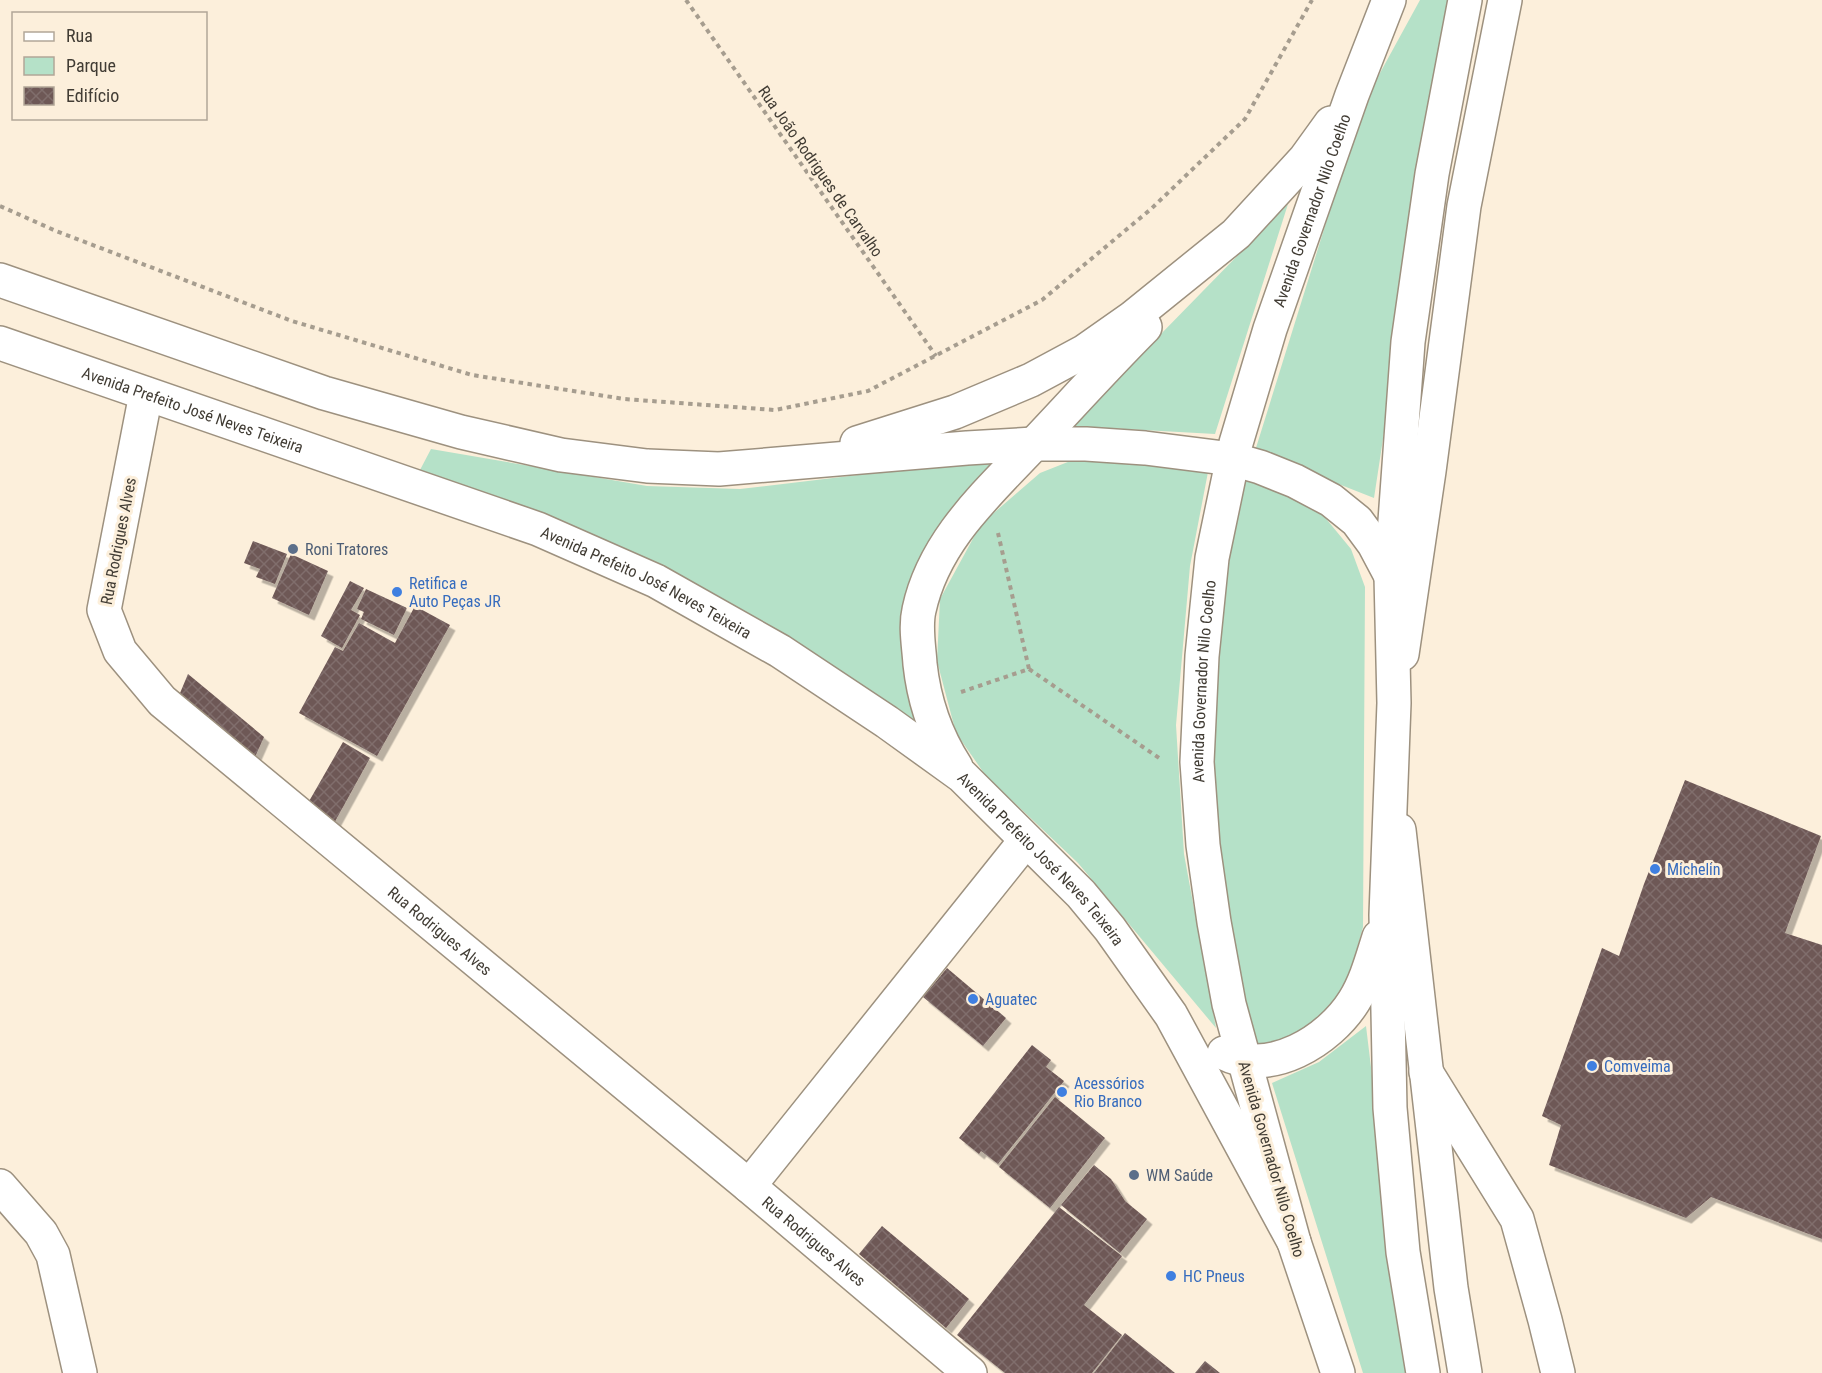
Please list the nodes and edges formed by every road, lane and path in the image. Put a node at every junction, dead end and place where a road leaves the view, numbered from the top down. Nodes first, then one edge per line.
1 (686, 0) edge
2 (1312, 0) edge
3 (1389, 0) edge
4 (1465, 0) edge
5 (1506, 0) edge
6 (1352, 95) junction
7 (0, 206) edge
8 (1236, 234) junction
9 (0, 280) edge
10 (0, 343) edge
11 (936, 356) junction
12 (146, 394) junction
13 (1034, 444) junction
14 (1232, 459) junction
15 (783, 464) junction
16 (988, 491) junction
17 (1391, 576) junction
18 (1029, 669) junction
19 (928, 702) junction
20 (1394, 703) junction
21 (1392, 755) junction
22 (962, 776) junction
23 (1199, 787) junction
24 (1026, 840) junction
25 (1386, 915) junction
26 (1171, 1015) junction
27 (1243, 1060) junction
28 (1426, 1072) junction
29 (749, 1186) junction
30 (6, 1201) edge
31 (1294, 1242) junction
32 (80, 1373) edge
33 (970, 1373) edge
34 (1338, 1373) edge
35 (1423, 1373) edge
36 (1466, 1373) edge
37 (1558, 1373) edge

1 - 11 path, Rua João Rodrigues de Carvalho
2 - 11 path
3 - 6 main road, Avenida Governador Nilo Coelho
4 - 17 main road
5 - 20 main road
6 - 8 main road
6 - 14 main road, Avenida Governador Nilo Coelho
7 - 11 path
8 - 13 main road
8 - 15 main road
9 - 15 main road
10 - 12 main road, Avenida Prefeito José Neves Teixeira
12 - 22 main road, Avenida Prefeito José Neves Teixeira
12 - 29 main road, Rua Rodrigues Alves
13 - 14 main road
13 - 15 main road
13 - 16 main road
14 - 17 main road
14 - 23 main road, Avenida Governador Nilo Coelho
16 - 18 path
16 - 19 main road
17 - 20 main road
18 - 19 path
18 - 23 path
19 - 22 main road
20 - 21 main road
21 - 25 main road
21 - 28 main road
22 - 24 main road, Avenida Prefeito José Neves Teixeira
23 - 27 main road, Avenida Governador Nilo Coelho
24 - 26 main road, Avenida Prefeito José Neves Teixeira
24 - 29 main road
25 - 27 main road
25 - 35 main road
26 - 27 main road
26 - 31 main road
27 - 31 main road, Avenida Governador Nilo Coelho
28 - 36 main road
28 - 37 main road
29 - 33 main road, Rua Rodrigues Alves
30 - 32 main road
31 - 34 main road, Avenida Governador Nilo Coelho

